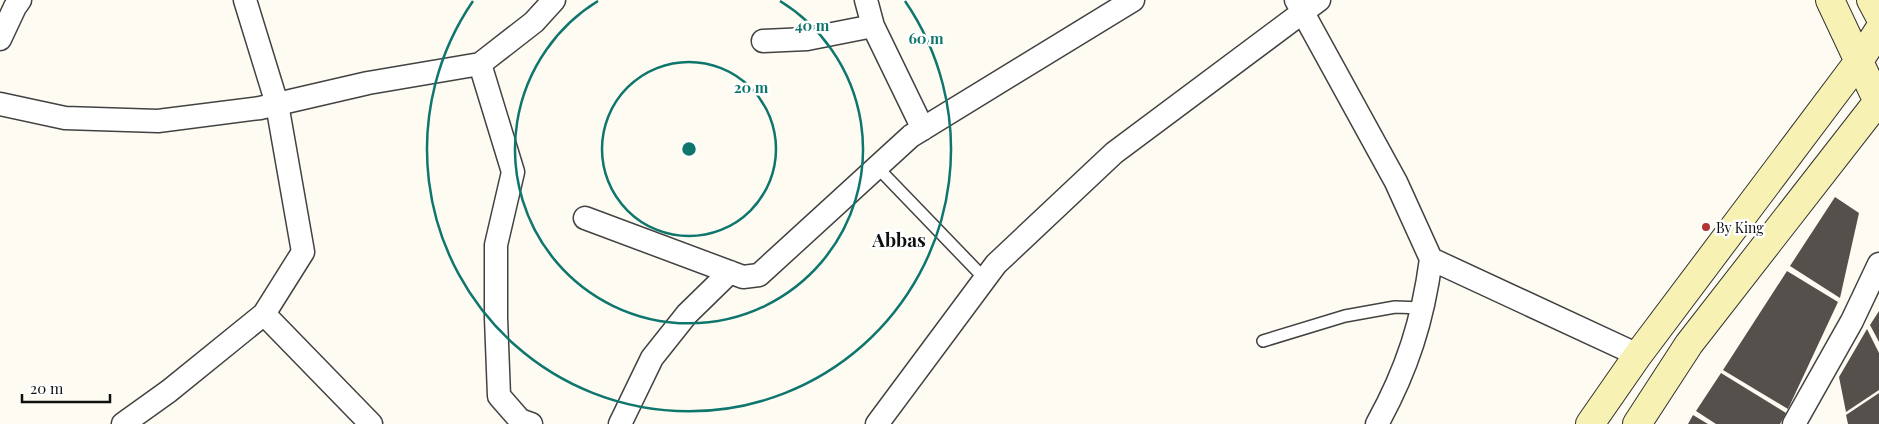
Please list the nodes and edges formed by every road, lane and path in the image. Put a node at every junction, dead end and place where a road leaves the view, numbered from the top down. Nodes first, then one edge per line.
1 (245, 0) edge
2 (554, 0) edge
3 (866, 0) edge
4 (1133, 0) edge
5 (1830, 0) edge
6 (1871, 0) edge
7 (17, 2) edge
8 (1306, 4) edge
9 (1879, 15) edge
10 (873, 26) junction
11 (1879, 30) edge
12 (0, 39) edge
13 (763, 42) dead end
14 (1859, 61) junction
15 (480, 64) junction
16 (1879, 102) edge
17 (0, 104) edge
18 (277, 104) junction
19 (923, 129) junction
20 (877, 167) junction
21 (585, 218) dead end
22 (1431, 259) junction
23 (1879, 264) edge
24 (730, 272) junction
25 (985, 279) junction
26 (1423, 308) junction
27 (264, 314) junction
28 (1263, 341) dead end
29 (1638, 355) junction
30 (1800, 419) edge
31 (124, 424) edge
32 (371, 424) edge
33 (531, 424) edge
34 (620, 424) edge
35 (877, 424) edge
36 (1377, 424) edge
37 (1590, 424) edge
38 (1637, 424) edge

1 - 18 street
2 - 15 street
3 - 10 street
4 - 19 street
5 - 14 main road
6 - 9 main road
7 - 12 street
8 - 22 street
8 - 25 street
10 - 13 street
10 - 19 street
11 - 14 main road
14 - 16 main road
14 - 29 main road
15 - 18 street
15 - 33 street
16 - 38 main road
17 - 18 street
18 - 27 street
19 - 20 street
20 - 24 street
20 - 25 lane
21 - 24 street
22 - 26 street
22 - 29 street
23 - 30 street
24 - 34 street
25 - 35 street
26 - 28 lane
26 - 36 street
27 - 31 street
27 - 32 street
29 - 37 main road

